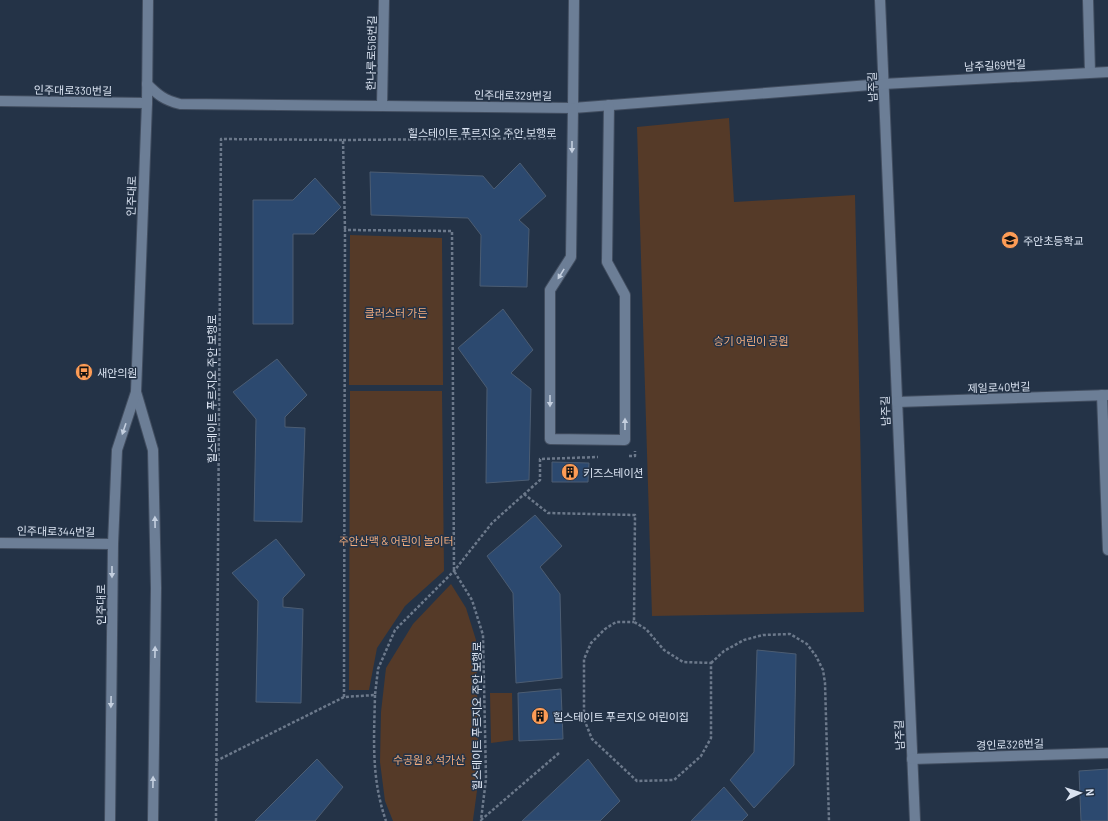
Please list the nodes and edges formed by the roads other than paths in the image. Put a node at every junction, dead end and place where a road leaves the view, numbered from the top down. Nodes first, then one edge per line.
1 (148, 0) edge
2 (384, 0) edge
3 (574, 0) edge
4 (880, 0) edge
5 (1088, 0) edge
6 (1090, 72) junction
7 (1108, 72) edge
8 (147, 84) junction
9 (883, 84) junction
10 (0, 101) edge
11 (146, 103) junction
12 (608, 105) junction
13 (382, 106) junction
14 (573, 108) junction
15 (136, 392) junction
16 (1105, 395) edge
17 (897, 402) junction
18 (0, 542) edge
19 (113, 544) junction
20 (1108, 550) edge
21 (1108, 753) edge
22 (912, 760) junction
23 (110, 821) edge
24 (153, 821) edge
25 (915, 821) edge

1 - 8 main road, 인주대로
2 - 13 main road, 한나루로516번길
3 - 14 main road
4 - 9 main road, 남주길
5 - 6 main road
6 - 7 main road, 남주길69번길
6 - 9 main road, 남주길69번길
8 - 11 main road, 인주대로
8 - 13 main road, 인주대로329번길
9 - 12 main road, 인주대로329번길
9 - 17 main road, 남주길
10 - 11 main road, 인주대로330번길
11 - 15 main road, 인주대로
12 - 14 main road, 인주대로329번길
14 -> 12 main road
13 - 14 main road, 인주대로329번길
15 -> 19 main road, 인주대로
24 -> 15 main road, 인주대로
16 - 17 main road, 제일로40번길
16 - 20 main road, 제일로40번길
17 - 22 main road, 남주길
18 - 19 main road, 인주대로344번길
19 -> 23 main road, 인주대로
21 - 22 main road, 경인로326번길
22 - 25 main road, 남주길

